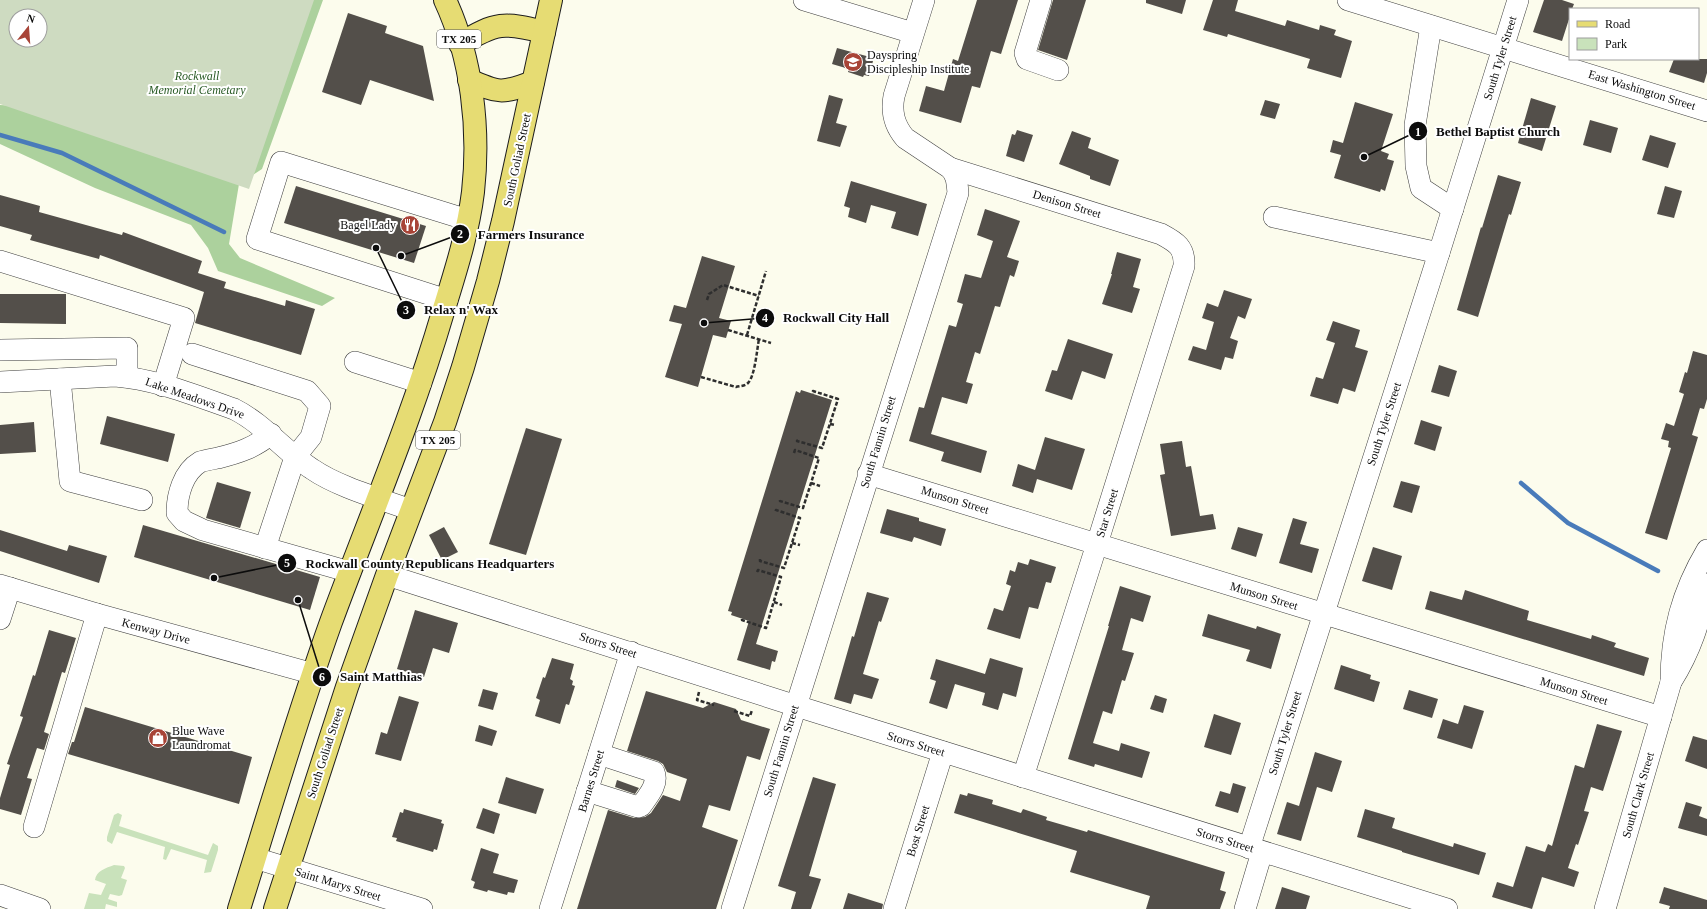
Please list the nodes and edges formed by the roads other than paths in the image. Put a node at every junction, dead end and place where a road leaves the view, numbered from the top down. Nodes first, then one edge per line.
1 (445, 0) edge
2 (551, 0) edge
3 (804, 0) edge
4 (924, 0) edge
5 (1041, 0) edge
6 (1348, 0) edge
7 (1518, 0) edge
8 (1431, 26) junction
9 (544, 32) junction
10 (913, 33) junction
11 (460, 44) junction
12 (1504, 47) junction
13 (1058, 70) dead end
14 (468, 80) junction
15 (533, 82) junction
16 (1707, 111) edge
17 (950, 168) junction
18 (1453, 209) junction
19 (1274, 217) dead end
20 (468, 220) junction
21 (1181, 248) joint
22 (1439, 253) junction
23 (0, 261) edge
24 (447, 300) junction
25 (0, 350) edge
26 (192, 354) dead end
27 (355, 362) dead end
28 (127, 377) junction
29 (60, 379) junction
30 (0, 382) edge
31 (421, 383) junction
32 (163, 386) junction
33 (270, 434) junction
34 (295, 457) junction
35 (868, 474) junction
36 (379, 498) junction
37 (142, 500) dead end
38 (411, 510) junction
39 (1097, 544) junction
40 (265, 548) junction
41 (1707, 550) edge
42 (350, 572) junction
43 (387, 575) junction
44 (1707, 584) edge
45 (5, 586) edge
46 (97, 614) junction
47 (1322, 614) junction
48 (0, 618) edge
49 (631, 652) junction
50 (314, 674) junction
51 (1671, 682) junction
52 (795, 706) junction
53 (1661, 717) junction
54 (943, 752) junction
55 (599, 754) junction
56 (1023, 777) junction
57 (587, 791) junction
58 (34, 827) dead end
59 (1255, 850) junction
60 (255, 858) junction
61 (288, 869) junction
62 (0, 895) edge
63 (370, 902) edge
64 (40, 909) edge
65 (239, 909) edge
66 (275, 909) edge
67 (422, 909) edge
68 (550, 909) edge
69 (732, 909) edge
70 (894, 909) edge
71 (1245, 909) edge
72 (1447, 909) edge
73 (1605, 909) edge

1 - 11 main road, TX 205
2 - 9 main road, South Goliad Street / TX 205
3 - 10 street
4 - 10 street
5 - 13 street
6 - 8 street, East Washington Street
7 - 12 street, South Tyler Street
8 - 12 street, East Washington Street
8 - 18 street
9 - 11 main road
9 - 15 main road, South Goliad Street / TX 205
10 - 17 street
11 - 14 main road, TX 205
12 - 16 street, East Washington Street
12 - 18 street, South Tyler Street
14 - 15 main road
14 - 20 main road, TX 205
15 - 38 main road, South Goliad Street / TX 205
17 - 21 street, Denison Street
17 - 35 street, South Fannin Street
18 - 22 street, South Tyler Street
19 - 22 street
20 - 24 main road, TX 205
20 - 24 street
21 - 39 street, Star Street
22 - 47 street, South Tyler Street
23 - 32 street
24 - 31 main road, TX 205
25 - 28 street
26 - 34 street
27 - 31 street
28 - 29 street, Lake Meadows Drive
28 - 32 street, Lake Meadows Drive
29 - 30 street, Lake Meadows Drive
29 - 37 street
31 - 36 main road, TX 205
32 - 33 street, Lake Meadows Drive
33 - 34 street, Lake Meadows Drive
33 - 40 street
34 - 36 street, Lake Meadows Drive
34 - 40 street
35 - 39 street, Munson Street
35 - 52 street, South Fannin Street
36 - 38 street, Lake Meadows Drive
36 - 42 main road, TX 205
38 - 43 main road, South Goliad Street / TX 205
39 - 47 street, Munson Street
39 - 56 street, Star Street
40 - 42 street
41 - 51 street, South Clark Street
42 - 50 main road, TX 205
43 - 49 street, Storrs Street
43 - 61 main road, South Goliad Street / TX 205
44 - 51 street, South Clark Street
45 - 46 street, Kenway Drive
45 - 48 street
46 - 50 street, Kenway Drive
46 - 58 street
47 - 53 street, Munson Street
47 - 59 street, South Tyler Street
49 - 52 street, Storrs Street
49 - 55 street, Barnes Street
50 - 60 main road, TX 205
51 - 53 street, South Clark Street
52 - 54 street, Storrs Street
52 - 69 street, South Fannin Street
53 - 73 street, South Clark Street
54 - 56 street, Storrs Street
54 - 70 street, Bost Street
55 - 57 street, Barnes Street
55 - 57 street
56 - 59 street, Storrs Street
57 - 68 street, Barnes Street
59 - 71 street, South Tyler Street
59 - 72 street, Storrs Street
60 - 61 street, Saint Marys Street
60 - 65 main road, TX 205
61 - 63 street, Saint Marys Street
61 - 66 main road, South Goliad Street / TX 205
62 - 64 street
63 - 67 street, Saint Marys Street

